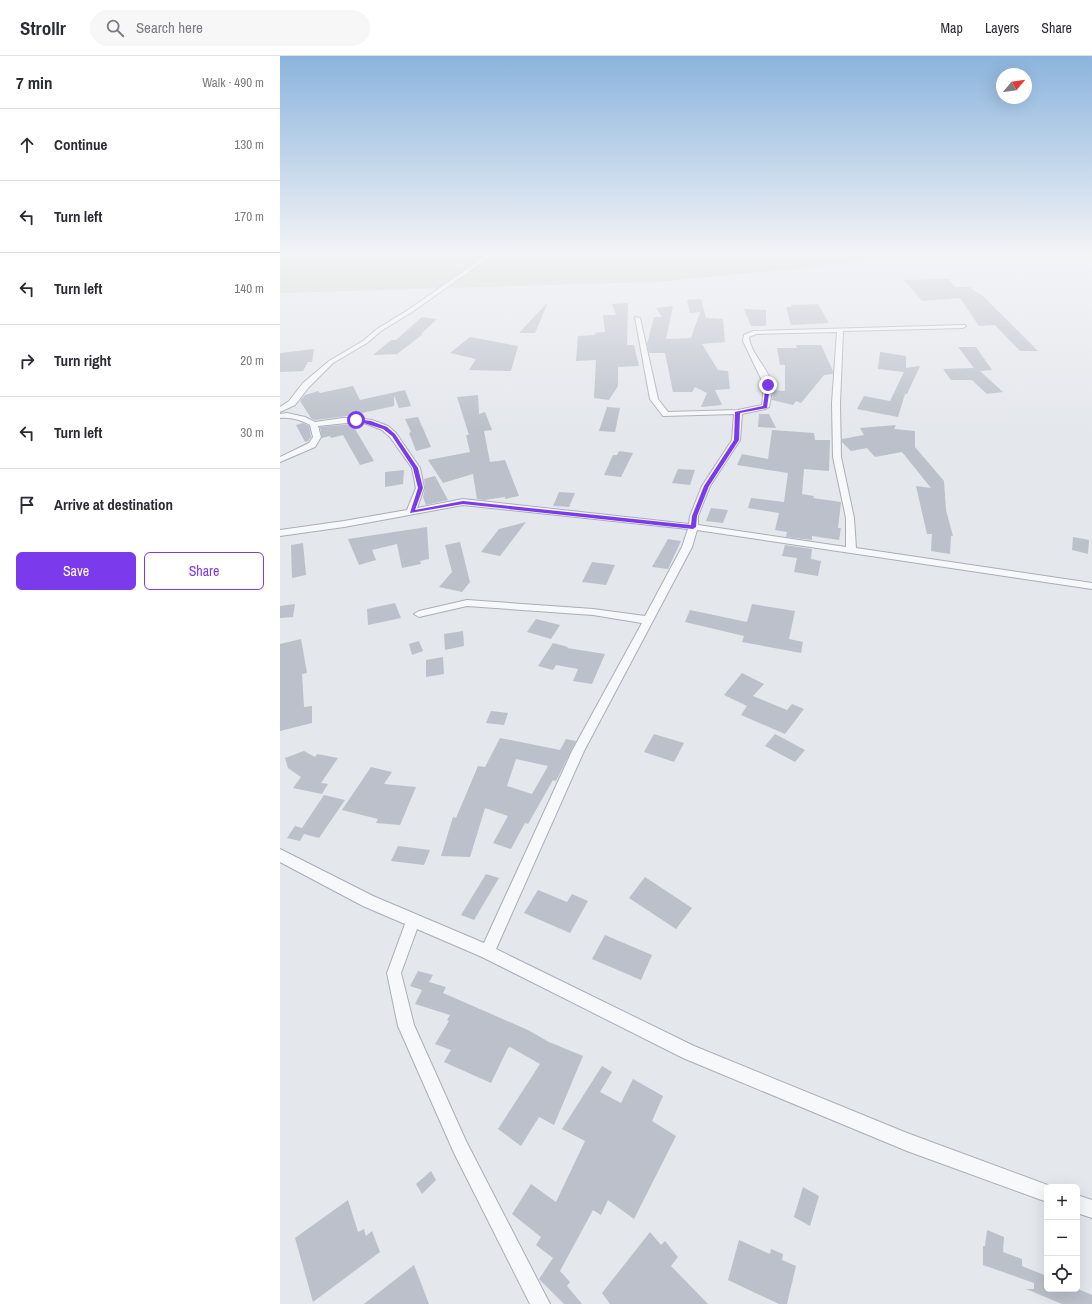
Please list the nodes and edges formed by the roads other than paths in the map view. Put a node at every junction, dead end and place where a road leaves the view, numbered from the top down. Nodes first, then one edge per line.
1 (408, 312) edge
2 (637, 318) dead end
3 (963, 326) dead end
4 (840, 329) junction
5 (280, 410) edge
6 (738, 412) junction
7 (280, 416) edge
8 (314, 424) junction
9 (280, 460) edge
10 (412, 512) junction
11 (693, 527) junction
12 (280, 533) edge
13 (851, 550) junction
14 (1092, 586) edge
15 (419, 614) dead end
16 (648, 620) junction
17 (280, 855) edge
18 (413, 921) junction
19 (487, 952) junction
20 (1044, 1192) edge
21 (1080, 1205) edge
22 (1092, 1209) edge
23 (540, 1304) edge

1 - 5 street
2 - 6 street
3 - 4 street
4 - 6 street
4 - 13 street
6 - 11 street
7 - 8 street
8 - 9 street
8 - 10 street
10 - 11 street
10 - 12 street
11 - 13 street
11 - 16 street
13 - 14 street
15 - 16 street
16 - 19 street
17 - 18 street
18 - 19 street
18 - 23 street
19 - 20 street
21 - 22 street

